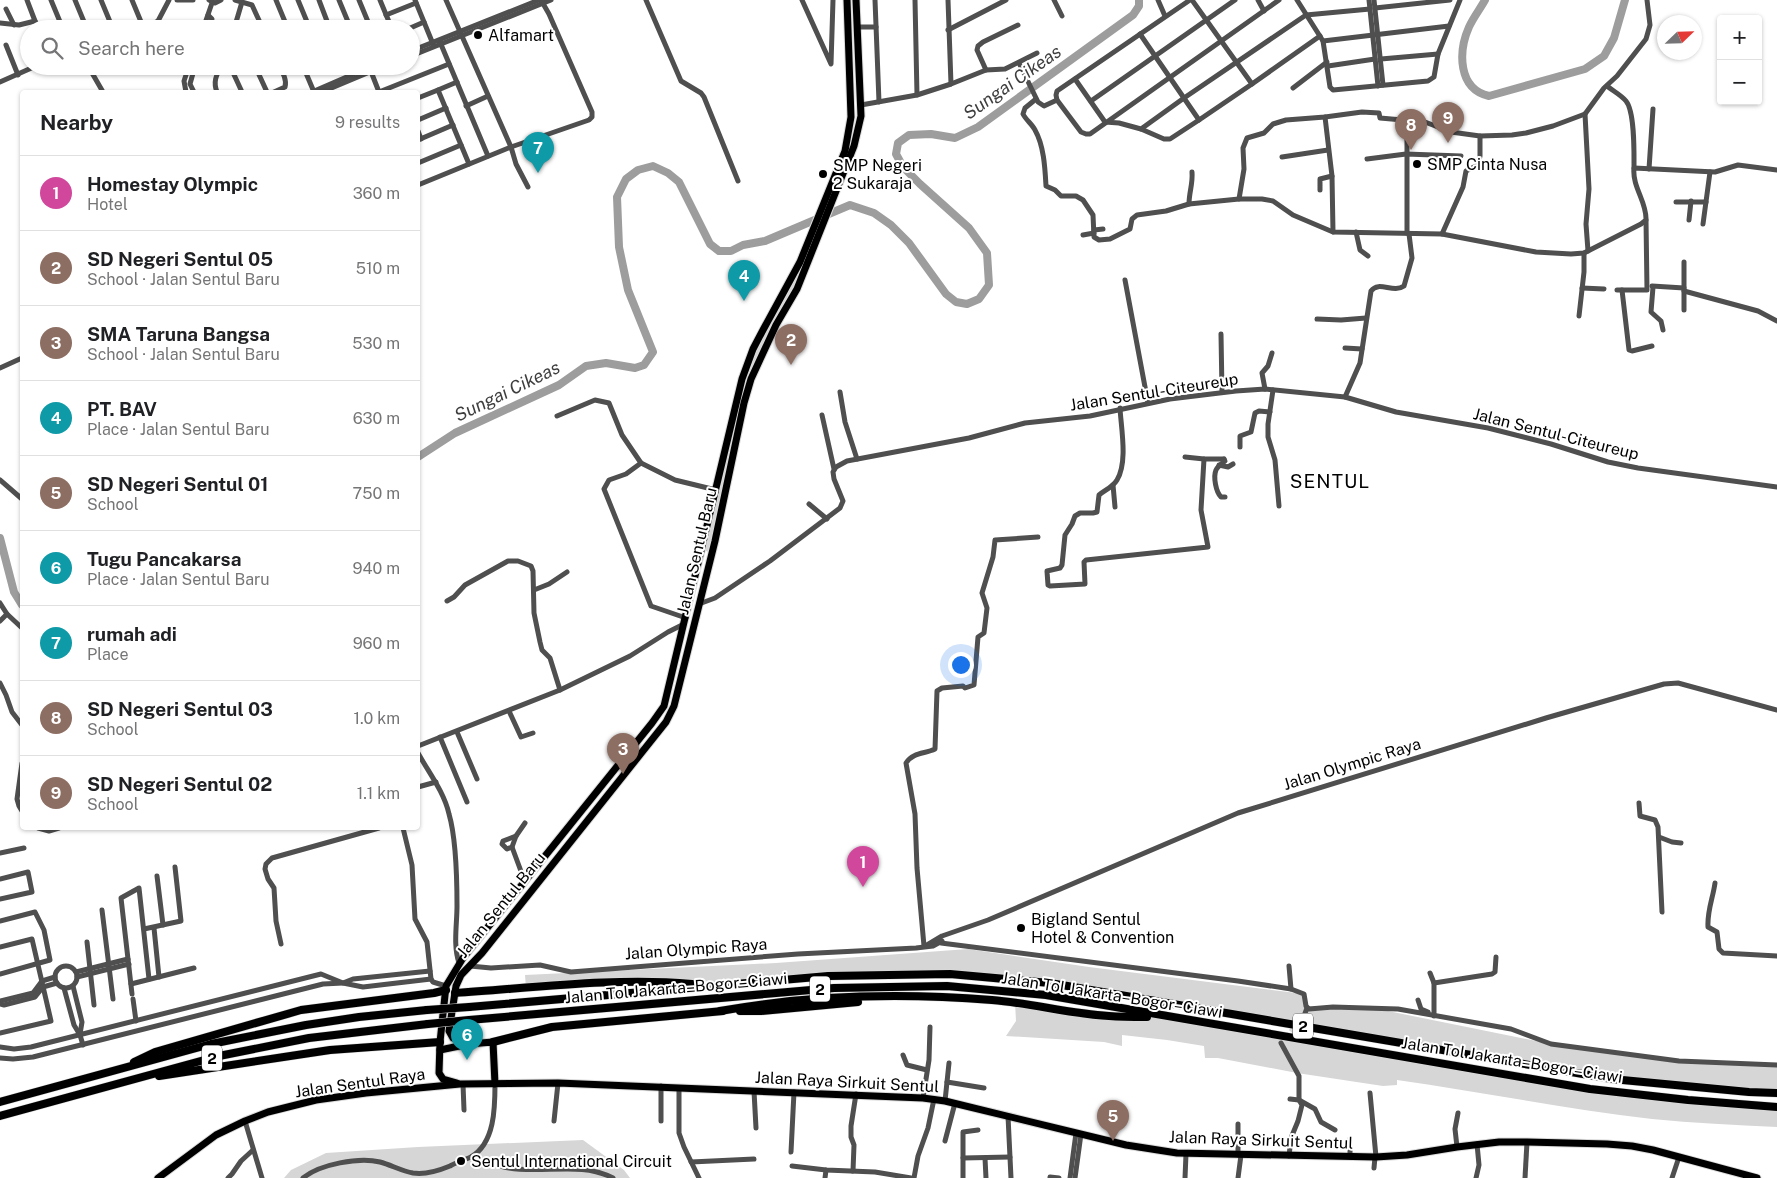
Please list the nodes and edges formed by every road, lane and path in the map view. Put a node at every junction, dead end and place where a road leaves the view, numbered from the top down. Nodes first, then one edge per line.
1 (27, 0) edge
2 (50, 0) edge
3 (75, 0) edge
4 (101, 0) edge
5 (132, 0) edge
6 (169, 0) edge
7 (178, 0) edge
8 (193, 0) edge
9 (221, 0) edge
10 (235, 0) edge
11 (276, 0) edge
12 (298, 0) edge
13 (319, 0) edge
14 (339, 0) edge
15 (359, 0) edge
16 (380, 0) edge
17 (446, 0) edge
18 (646, 0) edge
19 (802, 0) edge
20 (833, 0) edge
21 (847, 0) edge
22 (856, 0) edge
23 (875, 0) edge
24 (915, 0) edge
25 (948, 0) edge
26 (1006, 0) edge
27 (1054, 0) edge
28 (1158, 0) edge
29 (1191, 0) edge
30 (1235, 0) edge
31 (1258, 0) edge
32 (1279, 0) edge
33 (1297, 0) edge
34 (1369, 0) edge
35 (1374, 0) edge
36 (1450, 0) edge
37 (1460, 0) edge
38 (1647, 0) edge
39 (211, 1) edge
40 (544, 1) edge
41 (242, 2) junction
42 (416, 2) edge
43 (1373, 8) junction
44 (6, 9) dead end
45 (1264, 11) junction
46 (208, 15) junction
47 (386, 15) junction
48 (1306, 15) junction
49 (1062, 16) dead end
50 (1165, 16) junction
51 (35, 20) edge
52 (59, 20) edge
53 (83, 20) edge
54 (109, 20) edge
55 (140, 20) edge
56 (159, 20) edge
57 (206, 20) edge
58 (212, 20) edge
59 (238, 20) edge
60 (258, 20) edge
61 (284, 20) edge
62 (306, 20) edge
63 (327, 20) edge
64 (347, 20) edge
65 (367, 20) edge
66 (388, 20) edge
67 (847, 20) junction
68 (1206, 20) junction
69 (424, 22) junction
70 (0, 23) edge
71 (14, 24) junction
72 (20, 24) edge
73 (420, 24) edge
74 (1018, 25) dead end
75 (857, 26) junction
76 (1449, 26) junction
77 (876, 27) junction
78 (948, 30) junction
79 (848, 31) junction
80 (460, 33) junction
81 (1140, 34) junction
82 (1375, 35) junction
83 (1322, 38) junction
84 (1221, 40) junction
85 (440, 42) junction
86 (433, 44) junction
87 (6, 46) dead end
88 (420, 48) edge
89 (420, 51) edge
90 (1037, 53) dead end
91 (1438, 54) junction
92 (1155, 56) junction
93 (1378, 59) junction
94 (1237, 62) junction
95 (1019, 63) junction
96 (449, 64) junction
97 (1327, 64) junction
98 (986, 70) junction
99 (18, 75) joint
100 (93, 75) edge
101 (186, 75) edge
102 (192, 75) edge
103 (216, 75) edge
104 (234, 75) edge
105 (259, 75) edge
106 (284, 75) edge
107 (307, 75) edge
108 (353, 75) edge
109 (356, 75) edge
110 (373, 75) edge
111 (1170, 77) junction
112 (1075, 79) junction
113 (0, 82) edge
114 (457, 82) junction
115 (951, 84) junction
116 (1252, 84) junction
117 (1381, 86) junction
118 (1607, 86) junction
119 (1292, 88) dead end
120 (102, 90) edge
121 (190, 90) edge
122 (191, 90) edge
123 (217, 90) edge
124 (241, 90) edge
125 (265, 90) edge
126 (278, 90) edge
127 (312, 90) edge
128 (318, 90) edge
129 (326, 90) edge
130 (378, 90) edge
131 (384, 90) edge
132 (438, 90) junction
133 (917, 95) junction
134 (488, 96) junction
135 (420, 97) edge
136 (1036, 98) junction
137 (1184, 98) junction
138 (1057, 100) junction
139 (1091, 101) junction
140 (879, 102) junction
141 (861, 105) junction
142 (466, 106) junction
143 (446, 108) junction
144 (1653, 108) dead end
145 (1585, 114) junction
146 (1325, 117) junction
147 (420, 119) edge
148 (1199, 120) junction
149 (1407, 121) junction
150 (1105, 122) junction
151 (453, 125) junction
152 (1141, 129) junction
153 (1480, 136) junction
154 (420, 140) edge
155 (461, 145) junction
156 (510, 147) junction
157 (1328, 150) junction
158 (1406, 154) junction
159 (488, 156) junction
160 (1461, 156) dead end
161 (1282, 157) dead end
162 (1367, 159) dead end
163 (420, 163) edge
164 (469, 164) junction
165 (1634, 168) junction
166 (1649, 169) junction
167 (1777, 170) edge
168 (1192, 172) dead end
169 (1710, 172) junction
170 (1332, 176) junction
171 (738, 181) dead end
172 (420, 184) edge
173 (835, 186) junction
174 (528, 187) dead end
175 (1320, 190) dead end
176 (1239, 199) junction
177 (1691, 201) junction
178 (1676, 202) dead end
179 (1706, 202) junction
180 (1189, 204) junction
181 (1646, 220) junction
182 (1689, 220) dead end
183 (1703, 224) dead end
184 (1103, 229) dead end
185 (1094, 232) junction
186 (1333, 232) junction
187 (1356, 232) junction
188 (1408, 233) junction
189 (1442, 234) junction
190 (1083, 235) dead end
191 (1586, 252) junction
192 (1368, 256) dead end
193 (806, 258) junction
194 (1684, 262) dead end
195 (1125, 280) dead end
196 (1651, 286) junction
197 (1582, 288) junction
198 (1604, 289) dead end
199 (1684, 290) junction
200 (1684, 310) dead end
201 (1579, 316) dead end
202 (1366, 318) junction
203 (1317, 319) dead end
204 (1777, 321) edge
205 (1663, 330) dead end
206 (1221, 334) dead end
207 (1652, 346) dead end
208 (1346, 348) dead end
209 (1362, 349) junction
210 (1272, 353) dead end
211 (20, 360) edge
212 (0, 368) edge
213 (1265, 389) junction
214 (1273, 390) junction
215 (840, 392) dead end
216 (1222, 392) junction
217 (1345, 397) junction
218 (1148, 403) junction
219 (1120, 408) junction
220 (1270, 412) junction
221 (822, 415) dead end
222 (557, 416) dead end
223 (1240, 447) dead end
224 (1185, 457) dead end
225 (857, 458) junction
226 (1204, 459) junction
227 (641, 463) junction
228 (1233, 464) dead end
229 (1219, 466) junction
230 (834, 469) junction
231 (0, 480) edge
232 (1113, 485) junction
233 (1777, 487) edge
234 (716, 490) junction
235 (20, 497) edge
236 (1225, 497) dead end
237 (809, 504) dead end
238 (1279, 506) dead end
239 (1115, 508) dead end
240 (827, 518) junction
241 (703, 537) junction
242 (1038, 537) dead end
243 (715, 541) junction
244 (700, 549) junction
245 (712, 553) junction
246 (567, 572) dead end
247 (534, 590) junction
248 (448, 601) dead end
249 (0, 603) edge
250 (699, 604) junction
251 (7, 614) junction
252 (0, 621) edge
253 (685, 621) junction
254 (20, 626) edge
255 (0, 683) edge
256 (560, 690) junction
257 (1777, 710) edge
258 (509, 711) junction
259 (20, 722) edge
260 (457, 732) junction
261 (533, 733) dead end
262 (440, 737) junction
263 (420, 745) edge
264 (420, 756) edge
265 (20, 778) edge
266 (477, 779) dead end
267 (436, 782) junction
268 (420, 786) edge
269 (468, 802) dead end
270 (1639, 803) dead end
271 (20, 808) edge
272 (525, 823) dead end
273 (373, 830) edge
274 (403, 830) edge
275 (516, 836) junction
276 (1659, 837) junction
277 (1681, 843) dead end
278 (512, 847) junction
279 (24, 848) dead end
280 (0, 854) edge
281 (175, 867) dead end
282 (157, 876) dead end
283 (528, 878) junction
284 (0, 879) edge
285 (1715, 883) dead end
286 (0, 899) edge
287 (102, 910) dead end
288 (1662, 912) dead end
289 (0, 921) edge
290 (163, 925) junction
291 (154, 928) junction
292 (144, 929) junction
293 (947, 935) junction
294 (87, 942) dead end
295 (941, 943) junction
296 (281, 944) dead end
297 (926, 946) junction
298 (0, 947) edge
299 (1777, 956) edge
300 (1496, 957) dead end
301 (128, 961) junction
302 (459, 963) junction
303 (38, 965) junction
304 (109, 966) junction
305 (470, 966) junction
306 (1289, 966) dead end
307 (194, 968) dead end
308 (90, 971) junction
309 (430, 971) junction
310 (1430, 973) dead end
311 (0, 974) edge
312 (76, 975) junction
313 (159, 977) junction
314 (149, 979) junction
315 (431, 979) junction
316 (56, 980) junction
317 (343, 983) junction
318 (1434, 983) junction
319 (43, 984) junction
320 (131, 984) junction
321 (73, 986) junction
322 (713, 986) junction
323 (64, 988) junction
324 (446, 988) junction
325 (1291, 989) junction
326 (455, 993) junction
327 (113, 999) dead end
328 (1418, 1000) dead end
329 (0, 1002) edge
330 (94, 1004) dead end
331 (1308, 1008) junction
332 (1434, 1014) junction
333 (1304, 1016) tunnel mouth
334 (1171, 1017) junction
335 (136, 1021) junction
336 (930, 1027) dead end
337 (0, 1033) edge
338 (80, 1035) junction
339 (493, 1042) junction
340 (1281, 1043) dead end
341 (468, 1044) junction
342 (83, 1045) junction
343 (440, 1046) junction
344 (0, 1048) edge
345 (903, 1054) dead end
346 (0, 1058) edge
347 (948, 1063) dead end
348 (1777, 1065) edge
349 (927, 1070) junction
350 (117, 1071) junction
351 (122, 1082) junction
352 (947, 1082) junction
353 (558, 1083) junction
354 (462, 1084) junction
355 (495, 1084) junction
356 (661, 1086) junction
357 (679, 1088) junction
358 (984, 1088) dead end
359 (754, 1091) junction
360 (794, 1092) junction
361 (1777, 1093) edge
362 (856, 1094) junction
363 (1370, 1094) dead end
364 (923, 1098) junction
365 (934, 1099) junction
366 (1290, 1099) dead end
367 (1299, 1100) junction
368 (945, 1101) junction
369 (0, 1102) edge
370 (955, 1103) junction
371 (1777, 1107) edge
372 (464, 1110) dead end
373 (1458, 1113) dead end
374 (0, 1116) edge
375 (1008, 1116) junction
376 (245, 1121) junction
377 (661, 1121) dead end
378 (554, 1122) dead end
379 (1238, 1124) dead end
380 (756, 1128) dead end
381 (978, 1130) dead end
382 (1335, 1130) dead end
383 (1078, 1133) junction
384 (1350, 1139) dead end
385 (945, 1141) dead end
386 (1527, 1142) junction
387 (1477, 1144) junction
388 (1457, 1147) junction
389 (253, 1150) junction
390 (792, 1152) dead end
391 (1186, 1154) junction
392 (1240, 1155) junction
393 (1289, 1156) junction
394 (471, 1157) junction
395 (1010, 1157) junction
396 (1350, 1157) junction
397 (1375, 1157) junction
398 (1679, 1157) junction
399 (963, 1158) junction
400 (985, 1158) junction
401 (754, 1159) dead end
402 (690, 1162) junction
403 (792, 1166) dead end
404 (1374, 1168) dead end
405 (826, 1170) junction
406 (853, 1171) junction
407 (862, 1171) junction
408 (1730, 1175) edge
409 (1739, 1176) edge
410 (1050, 1177) dead end
411 (158, 1178) edge
412 (228, 1178) edge
413 (262, 1178) edge
414 (304, 1178) edge
415 (613, 1178) edge
416 (699, 1178) edge
417 (825, 1178) edge
418 (862, 1178) edge
419 (912, 1178) edge
420 (963, 1178) edge
421 (986, 1178) edge
422 (1011, 1178) edge
423 (1059, 1178) edge
424 (1070, 1178) edge
425 (1075, 1178) edge
426 (1185, 1178) edge
427 (1238, 1178) edge
428 (1476, 1178) edge
429 (1525, 1178) edge
430 (1672, 1178) edge
431 (1757, 1178) edge

1 - 51 street
2 - 52 street
3 - 53 street
4 - 54 street
5 - 55 street
6 - 56 street
7 - 8 street
9 - 39 street
10 - 41 street
11 - 61 street
12 - 62 street
13 - 63 street
14 - 64 street
15 - 65 street
16 - 47 street
17 - 80 street
18 - 171 street
19 - 20 street
21 - 67 main road, Jalan Sentul Baru
22 - 75 main road, Jalan Sentul Baru
23 - 77 street
24 - 133 street
25 - 78 street
26 - 78 street
27 - 49 street
28 - 50 street
29 - 50 street
29 - 68 street
30 - 68 street
31 - 45 street
32 - 45 street
33 - 48 street
34 - 43 street
35 - 43 street
36 - 43 street
37 - 76 street
38 - 118 street
39 - 46 street
40 - 80 street
40 - 156 street
41 - 59 street
41 - 60 street
42 - 47 street
42 - 69 street
43 - 48 street
43 - 82 street
44 - 71 street
45 - 84 street
46 - 57 street
46 - 58 street
47 - 66 street
48 - 83 street
48 - 94 street
50 - 81 street
67 - 75 main road
67 - 79 main road, Jalan Sentul Baru
68 - 84 street
68 - 92 street
69 - 73 street
69 - 86 street
70 - 71 street
71 - 72 street
74 - 98 street
75 - 77 street
75 - 79 main road
75 - 141 main road, Jalan Sentul Baru
76 - 82 street
76 - 91 street
77 - 140 street
78 - 115 street
79 - 173 main road, Jalan Sentul Baru
80 - 85 street
80 - 134 street
81 - 92 street
81 - 112 street
82 - 83 street
82 - 93 street
83 - 97 street
83 - 116 street
84 - 94 street
84 - 111 street
85 - 86 street
85 - 96 street
86 - 88 street
86 - 89 street
87 - 99 street
90 - 95 street
91 - 93 street
91 - 117 street
92 - 111 street
92 - 139 street
93 - 97 street
93 - 117 street
94 - 116 street
94 - 137 street
95 - 98 street
95 - 136 street
96 - 114 street
96 - 131 street
97 - 117 street
97 - 119 street
98 - 115 street
99 - 113 street
100 - 120 street
101 - 121 street
102 - 122 street
103 - 123 street
104 - 124 street
105 - 125 street
106 - 126 street
107 - 127 street
108 - 128 street
109 - 129 street
110 - 130 street
111 - 137 street
111 - 150 street
112 - 138 street
112 - 139 street
114 - 132 street
114 - 142 street
115 - 133 street
116 - 148 street
118 - 145 street
118 - 165 street
132 - 135 street
132 - 143 street
133 - 140 street
134 - 142 street
134 - 156 street
136 - 138 street
136 - 185 street
137 - 148 street
137 - 152 street
138 - 150 street
139 - 150 street
140 - 141 street
141 - 173 main road, Jalan Sentul Baru
142 - 159 street
143 - 147 street
143 - 151 street
144 - 166 street
145 - 153 street
145 - 191 street
146 - 149 street
146 - 157 street
146 - 176 street
148 - 152 street
149 - 153 street
149 - 158 street
150 - 152 street
151 - 154 street
151 - 155 street
153 - 189 street
155 - 163 street
155 - 164 street
156 - 159 street
156 - 174 street
157 - 161 street
157 - 170 street
158 - 160 street
158 - 162 street
158 - 188 street
159 - 164 street
164 - 172 street
165 - 166 street
165 - 181 street
166 - 169 street
167 - 169 street
168 - 180 street
169 - 179 street
170 - 175 street
170 - 186 street
173 - 193 main road, Jalan Sentul Baru
176 - 180 street
176 - 186 street
177 - 178 street
177 - 179 street
177 - 182 street
179 - 183 street
180 - 185 street
181 - 191 street
181 - 196 street
184 - 185 street
185 - 190 street
186 - 187 street
187 - 188 street
187 - 192 street
188 - 189 street
188 - 202 street
189 - 191 street
191 - 197 street
193 - 234 main road, Jalan Sentul Baru
193 - 243 main road, Jalan Sentul Baru
194 - 199 street
195 - 218 street
196 - 199 street
196 - 205 street
196 - 207 street
197 - 198 street
197 - 201 street
199 - 200 street
199 - 204 street
202 - 203 street
202 - 209 street
206 - 216 street
208 - 209 street
209 - 217 street
210 - 213 street
211 - 212 street
213 - 214 street, Jalan Sentul-Citeureup
213 - 216 street, Jalan Sentul-Citeureup
214 - 217 street, Jalan Sentul-Citeureup
214 - 220 street
215 - 225 street
216 - 218 street, Jalan Sentul-Citeureup
217 - 233 street, Jalan Sentul-Citeureup
218 - 219 street, Jalan Sentul-Citeureup
219 - 225 street, Jalan Sentul-Citeureup
219 - 232 street
220 - 223 street
220 - 238 street
221 - 230 street
222 - 227 street
224 - 226 street
225 - 230 street, Jalan Sentul-Citeureup
226 - 229 street
226 - 232 street
227 - 234 street
227 - 253 street
228 - 229 street
229 - 236 street
230 - 240 street
231 - 235 street
232 - 239 street
234 - 241 main road, Jalan Sentul Baru
237 - 240 street
240 - 250 street
241 - 243 main road
241 - 244 main road, Jalan Sentul Baru
242 - 297 street
243 - 245 main road, Jalan Sentul Baru
244 - 245 main road
244 - 253 main road, Jalan Sentul Baru
245 - 250 main road, Jalan Sentul Baru
246 - 247 street
247 - 248 street
247 - 256 street
249 - 251 street
250 - 305 main road, Jalan Sentul Baru
251 - 252 street
251 - 254 street
253 - 256 street
253 - 283 main road, Jalan Sentul Baru
255 - 259 street
256 - 258 street
257 - 293 street, Jalan Olympic Raya
258 - 260 street
258 - 261 street
260 - 262 street
260 - 266 street
262 - 263 street
262 - 269 street
264 - 267 street
265 - 271 street
267 - 268 street
267 - 302 street
270 - 276 street
272 - 275 street
273 - 296 street
274 - 309 street
275 - 278 street
275 - 278 street
276 - 277 street
276 - 288 street
278 - 283 street
279 - 280 street
281 - 290 street
282 - 290 street
283 - 302 main road, Jalan Sentul Baru
284 - 286 street
285 - 299 street
287 - 304 street
289 - 303 street
290 - 291 street
291 - 292 street
291 - 313 street
292 - 301 street
292 - 314 street
293 - 295 street
293 - 297 street, Jalan Olympic Raya
294 - 308 street
295 - 297 street, Jalan Olympic Raya
295 - 325 street, Jalan Olympic Raya
297 - 305 street, Jalan Olympic Raya
298 - 303 street
300 - 318 street
301 - 304 street
301 - 320 street
302 - 324 main road, Jalan Sentul Baru
303 - 311 street
303 - 319 street
304 - 308 street
304 - 327 street
305 - 326 main road, Jalan Sentul Baru
306 - 325 street
307 - 313 street
308 - 312 street
308 - 330 street
309 - 315 street
309 - 317 street
310 - 318 street
312 - 316 street
312 - 321 street
313 - 314 street
314 - 320 street
315 - 317 street
315 - 324 street
316 - 319 street
316 - 323 street
317 - 335 street
317 - 342 street
318 - 332 street
319 - 329 street
319 - 337 street
320 - 335 street
321 - 323 street
321 - 338 street
322 - 326 highway
322 - 350 highway, Jalan Tol Jakarta–Bogor–Ciawi / 2, bridge
322 - 361 highway, Jalan Tol Jakarta–Bogor–Ciawi / 2
323 - 338 street
324 - 343 main road, Jalan Sentul Baru
324 - 350 highway
325 - 331 street
326 - 341 main road, Jalan Sentul Baru
328 - 332 street
331 - 332 street
331 - 333 street
332 - 348 street
334 - 339 highway
334 - 351 highway, Jalan Tol Jakarta–Bogor–Ciawi / 2, bridge
334 - 371 highway, Jalan Tol Jakarta–Bogor–Ciawi / 2
335 - 338 street
336 - 349 street
338 - 342 street
338 - 344 street
339 - 341 main road
339 - 355 main road
340 - 367 street
341 - 343 main road
342 - 346 street
343 - 351 highway
343 - 354 main road, Jalan Sentul Baru
345 - 349 street
347 - 352 street
349 - 364 street
350 - 369 highway, Jalan Tol Jakarta–Bogor–Ciawi / 2
351 - 374 highway, Jalan Tol Jakarta–Bogor–Ciawi / 2
352 - 358 street
352 - 368 street
353 - 355 main road, Jalan Raya Sirkuit Sentul
353 - 356 main road, Jalan Raya Sirkuit Sentul
353 - 378 street
354 - 355 main road, Jalan Sentul Raya
354 - 372 street
354 - 376 main road, Jalan Sentul Raya
355 - 394 street
356 - 357 main road, Jalan Raya Sirkuit Sentul
356 - 377 street
357 - 359 main road, Jalan Raya Sirkuit Sentul
357 - 402 street
359 - 360 main road, Jalan Raya Sirkuit Sentul
359 - 380 street
360 - 362 main road, Jalan Raya Sirkuit Sentul
360 - 390 street
362 - 364 main road, Jalan Raya Sirkuit Sentul
362 - 406 street
363 - 397 street
364 - 365 main road, Jalan Raya Sirkuit Sentul
365 - 368 main road, Jalan Raya Sirkuit Sentul
365 - 419 street
366 - 367 street
367 - 382 street
367 - 393 street
368 - 370 main road, Jalan Raya Sirkuit Sentul
370 - 375 main road, Jalan Raya Sirkuit Sentul
370 - 385 street
373 - 388 street
375 - 383 main road, Jalan Raya Sirkuit Sentul
375 - 395 street
376 - 389 street
376 - 411 main road, Jalan Sentul Raya
379 - 392 street
381 - 399 street
383 - 391 main road, Jalan Raya Sirkuit Sentul
383 - 424 street
383 - 425 street
384 - 396 street
386 - 387 main road, Jalan Raya Sirkuit Sentul
386 - 398 main road, Jalan Raya Sirkuit Sentul
386 - 429 street
387 - 388 main road, Jalan Raya Sirkuit Sentul
387 - 428 street
388 - 397 main road, Jalan Raya Sirkuit Sentul
389 - 412 street
389 - 413 street
391 - 392 main road, Jalan Raya Sirkuit Sentul
391 - 426 street
392 - 393 main road, Jalan Raya Sirkuit Sentul
392 - 427 street
393 - 396 main road, Jalan Raya Sirkuit Sentul
394 - 414 street
394 - 415 street
395 - 400 street
395 - 422 street
396 - 397 main road, Jalan Raya Sirkuit Sentul
397 - 404 street
398 - 408 main road, Jalan Raya Sirkuit Sentul
398 - 430 street
399 - 400 street
399 - 420 street
400 - 421 street
401 - 402 street
402 - 416 street
403 - 405 street
405 - 406 street
405 - 417 street
406 - 407 street
407 - 418 street
407 - 419 street
408 - 409 main road, Jalan Raya Sirkuit Sentul
409 - 431 main road, Jalan Raya Sirkuit Sentul
410 - 423 street

